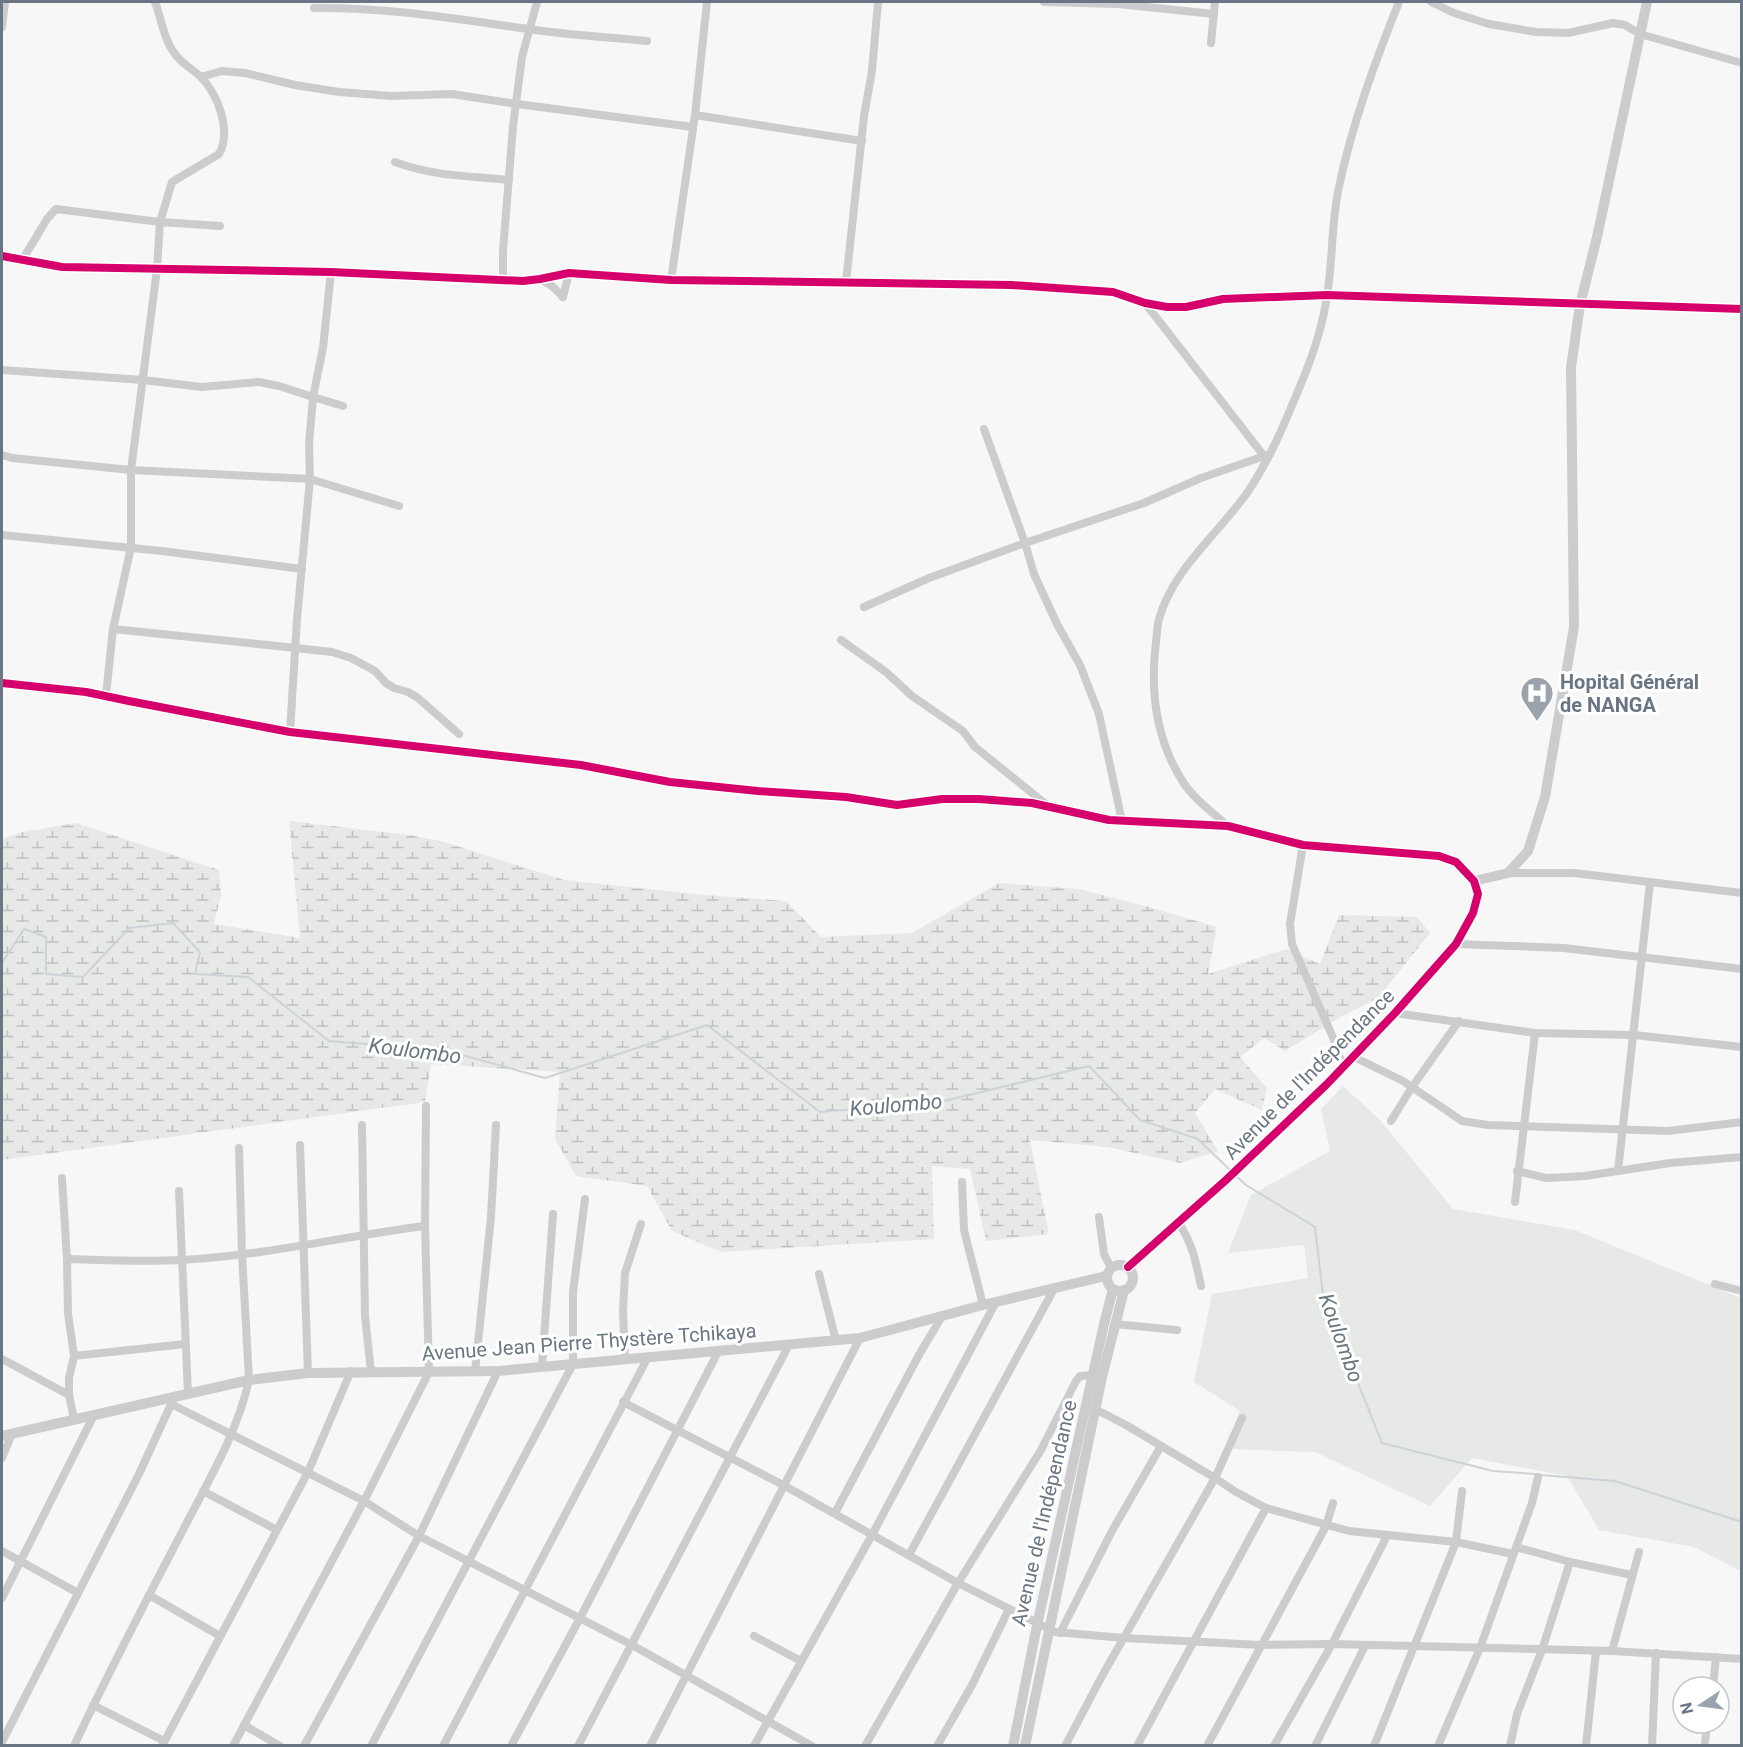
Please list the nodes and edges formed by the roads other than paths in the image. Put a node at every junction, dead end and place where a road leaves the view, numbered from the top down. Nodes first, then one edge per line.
1 (5, 2) edge
2 (155, 2) edge
3 (537, 2) edge
4 (707, 2) edge
5 (878, 2) edge
6 (1044, 2) edge
7 (1215, 2) edge
8 (1399, 2) edge
9 (1431, 2) edge
10 (1647, 2) edge
11 (314, 8) dead end
12 (1214, 14) junction
13 (2, 27) edge
14 (530, 29) junction
15 (1640, 34) junction
16 (647, 41) dead end
17 (1211, 43) dead end
18 (1742, 63) edge
19 (201, 77) junction
20 (517, 104) junction
21 (695, 115) junction
22 (693, 127) junction
23 (862, 141) junction
24 (395, 162) dead end
25 (510, 180) junction
26 (160, 222) junction
27 (220, 226) dead end
28 (2, 256) edge
29 (23, 259) junction
30 (157, 269) junction
31 (331, 272) junction
32 (569, 273) junction
33 (540, 279) junction
34 (503, 280) junction
35 (671, 280) junction
36 (846, 282) junction
37 (1327, 295) junction
38 (1145, 303) junction
39 (1580, 305) junction
40 (1742, 309) edge
41 (2, 370) edge
42 (143, 380) junction
43 (313, 397) junction
44 (343, 406) dead end
45 (984, 429) dead end
46 (2, 455) edge
47 (1267, 455) junction
48 (131, 470) junction
49 (310, 479) junction
50 (399, 506) dead end
51 (2, 535) edge
52 (1025, 543) junction
53 (131, 547) junction
54 (302, 568) junction
55 (864, 607) dead end
56 (113, 629) junction
57 (841, 640) dead end
58 (296, 648) junction
59 (2, 683) edge
60 (106, 695) junction
61 (290, 732) junction
62 (459, 734) dead end
63 (1050, 807) junction
64 (1122, 821) junction
65 (1228, 826) junction
66 (1303, 845) junction
67 (1508, 873) junction
68 (1474, 881) junction
69 (1650, 883) junction
70 (1742, 893) edge
71 (1456, 944) junction
72 (1642, 957) junction
73 (1742, 969) edge
74 (1395, 1014) junction
75 (1460, 1022) junction
76 (1535, 1033) junction
77 (1634, 1035) junction
78 (1742, 1047) edge
79 (1354, 1057) junction
80 (1343, 1067) junction
81 (1412, 1087) junction
82 (426, 1106) dead end
83 (1391, 1121) dead end
84 (1742, 1122) edge
85 (362, 1125) dead end
86 (496, 1125) dead end
87 (1522, 1127) junction
88 (1624, 1130) junction
89 (300, 1144) dead end
90 (239, 1148) dead end
91 (1742, 1157) edge
92 (1517, 1171) junction
93 (1618, 1171) junction
94 (62, 1178) dead end
95 (962, 1182) dead end
96 (179, 1191) dead end
97 (585, 1199) dead end
98 (1515, 1202) dead end
99 (553, 1214) dead end
100 (1100, 1217) dead end
101 (1178, 1222) junction
102 (641, 1224) dead end
103 (425, 1226) junction
104 (364, 1234) junction
105 (304, 1246) junction
106 (242, 1254) junction
107 (67, 1259) junction
108 (182, 1260) junction
109 (1128, 1267) junction
110 (1108, 1272) junction
111 (819, 1274) dead end
112 (1715, 1284) dead end
113 (1201, 1286) dead end
114 (1054, 1290) junction
115 (1119, 1290) junction
116 (1742, 1291) edge
117 (996, 1302) junction
118 (983, 1305) junction
119 (941, 1318) junction
120 (1114, 1324) junction
121 (1177, 1330) dead end
122 (861, 1338) junction
123 (836, 1341) junction
124 (185, 1344) junction
125 (789, 1345) junction
126 (718, 1352) junction
127 (74, 1356) junction
128 (2, 1359) edge
129 (647, 1359) junction
130 (626, 1360) junction
131 (573, 1364) junction
132 (542, 1366) junction
133 (351, 1371) junction
134 (498, 1371) junction
135 (371, 1372) junction
136 (429, 1372) junction
137 (475, 1372) junction
138 (308, 1373) junction
139 (1093, 1375) junction
140 (249, 1380) junction
141 (188, 1394) junction
142 (69, 1395) junction
143 (173, 1401) junction
144 (623, 1402) junction
145 (1095, 1408) junction
146 (94, 1416) junction
147 (1242, 1418) dead end
148 (74, 1419) junction
149 (677, 1431) junction
150 (232, 1434) junction
151 (7, 1435) edge
152 (1161, 1446) junction
153 (2, 1458) edge
154 (731, 1458) junction
155 (308, 1472) junction
156 (1538, 1477) dead end
157 (1215, 1478) junction
158 (785, 1486) junction
159 (203, 1491) junction
160 (1462, 1491) dead end
161 (364, 1501) junction
162 (1333, 1503) dead end
163 (1266, 1508) junction
164 (835, 1513) junction
165 (1326, 1526) junction
166 (277, 1530) junction
167 (872, 1535) junction
168 (419, 1536) junction
169 (1387, 1536) junction
170 (1456, 1542) junction
171 (2, 1551) edge
172 (1515, 1551) junction
173 (1639, 1552) dead end
174 (909, 1555) junction
175 (20, 1560) junction
176 (469, 1562) junction
177 (1570, 1562) junction
178 (1632, 1575) junction
179 (958, 1583) junction
180 (526, 1591) junction
181 (78, 1593) junction
182 (149, 1595) junction
183 (2, 1598) edge
184 (1009, 1610) junction
185 (580, 1618) junction
186 (1037, 1625) junction
187 (1049, 1630) junction
188 (1060, 1633) junction
189 (220, 1636) junction
190 (754, 1636) dead end
191 (1124, 1638) junction
192 (1196, 1641) junction
193 (1332, 1644) junction
194 (633, 1645) junction
195 (1261, 1645) junction
196 (1365, 1646) junction
197 (1414, 1647) junction
198 (1479, 1648) junction
199 (1542, 1650) junction
200 (1596, 1651) junction
201 (1612, 1651) junction
202 (1656, 1653) junction
203 (1716, 1657) junction
204 (1742, 1659) edge
205 (801, 1661) junction
206 (1714, 1675) edge
207 (687, 1676) junction
208 (93, 1705) junction
209 (767, 1722) junction
210 (244, 1725) junction
211 (1706, 1735) edge
212 (2, 1742) edge
213 (1705, 1742) dead end
214 (163, 1743) edge
215 (74, 1746) edge
216 (233, 1746) edge
217 (280, 1746) edge
218 (304, 1746) edge
219 (371, 1746) edge
220 (443, 1746) edge
221 (511, 1746) edge
222 (578, 1746) edge
223 (650, 1746) edge
224 (754, 1746) edge
225 (812, 1746) edge
226 (865, 1746) edge
227 (937, 1746) edge
228 (1012, 1746) edge
229 (1025, 1746) edge
230 (1065, 1746) edge
231 (1137, 1746) edge
232 (1207, 1746) edge
233 (1274, 1746) edge
234 (1315, 1746) edge
235 (1374, 1746) edge
236 (1438, 1746) edge
237 (1510, 1746) edge
238 (1586, 1746) edge
239 (1652, 1746) edge

1 - 13 street
2 - 19 street
3 - 14 street
4 - 21 street
5 - 23 street
6 - 12 street
7 - 12 street
8 - 37 street
9 - 15 street
10 - 15 street
11 - 14 street
12 - 17 street
14 - 16 street
14 - 20 street
15 - 18 street
15 - 39 street
19 - 20 street
19 - 26 street
20 - 22 street
20 - 25 street
21 - 22 street
21 - 23 street
22 - 35 street
23 - 36 street
24 - 25 street
25 - 34 street
26 - 27 street
26 - 29 street
26 - 30 street
28 - 29 street
29 - 30 street
30 - 31 street
30 - 42 street
31 - 34 street
31 - 43 street
32 - 33 street
32 - 33 street
32 - 35 street
33 - 34 street
35 - 36 street
36 - 38 street
37 - 38 street
37 - 39 street
37 - 47 street
38 - 47 street
39 - 40 street
39 - 67 street
41 - 42 street
42 - 43 street
42 - 48 street
43 - 44 street
43 - 49 street
45 - 52 street
46 - 48 street
47 - 52 street
47 - 65 street
48 - 49 street
48 - 53 street
49 - 50 street
49 - 54 street
51 - 53 street
52 - 55 street
52 - 64 street
53 - 54 street
53 - 56 street
54 - 58 street
56 - 58 street
56 - 60 street
57 - 63 street
58 - 61 street
58 - 62 street
59 - 60 street
60 - 61 street
61 - 63 street
63 - 64 street
64 - 65 street
65 - 66 street
66 - 68 street
66 - 80 street
67 - 68 street
67 - 69 street
68 - 71 street, Avenue de l'Indépendance
69 - 70 street
69 - 72 street
71 - 72 street
71 - 74 street, Avenue de l'Indépendance
72 - 73 street
72 - 77 street
74 - 75 street
74 - 79 street, Avenue de l'Indépendance
75 - 76 street
75 - 81 street
76 - 77 street
76 - 87 street
77 - 78 street
77 - 88 street
79 - 80 street, Avenue de l'Indépendance
79 - 81 street
80 - 101 street, Avenue de l'Indépendance
81 - 83 street
81 - 87 street
82 - 103 street
84 - 88 street
85 - 104 street
86 - 137 street
87 - 88 street
87 - 92 street
88 - 93 street
89 - 105 street
90 - 106 street
91 - 93 street
92 - 93 street
92 - 98 street
94 - 107 street
95 - 118 street
96 - 108 street
97 - 131 street
99 - 132 street
100 - 110 street
101 - 109 street, Avenue de l'Indépendance
101 - 113 street
102 - 130 street
103 - 104 street
103 - 136 street
104 - 105 street
104 - 135 street
105 - 106 street
105 - 138 street
106 - 108 street
106 - 140 street
107 - 108 street
107 - 127 street
108 - 124 street
109 - 110 street
109 - 115 street
110 - 114 street, Avenue Jean Pierre Thystère Tchikaya
110 - 115 street
111 - 123 street
112 - 116 street
114 - 117 street, Avenue Jean Pierre Thystère Tchikaya
114 - 174 street
115 - 120 street, Avenue de l'Indépendance
115 - 139 street, Avenue de l'Indépendance
117 - 118 street, Avenue Jean Pierre Thystère Tchikaya
117 - 167 street
118 - 119 street, Avenue Jean Pierre Thystère Tchikaya
119 - 122 street, Avenue Jean Pierre Thystère Tchikaya
119 - 164 street
120 - 121 street
120 - 145 street, Avenue de l'Indépendance
122 - 123 street, Avenue Jean Pierre Thystère Tchikaya
122 - 158 street
123 - 125 street, Avenue Jean Pierre Thystère Tchikaya
124 - 127 street
124 - 141 street
125 - 126 street, Avenue Jean Pierre Thystère Tchikaya
125 - 154 street
126 - 129 street, Avenue Jean Pierre Thystère Tchikaya
126 - 149 street
127 - 142 street
128 - 142 street
129 - 130 street, Avenue Jean Pierre Thystère Tchikaya
129 - 144 street
130 - 131 street, Avenue Jean Pierre Thystère Tchikaya
131 - 132 street, Avenue Jean Pierre Thystère Tchikaya
131 - 176 street
132 - 134 street, Avenue Jean Pierre Thystère Tchikaya
133 - 135 street, Avenue Jean Pierre Thystère Tchikaya
133 - 138 street, Avenue Jean Pierre Thystère Tchikaya
133 - 155 street
134 - 137 street, Avenue Jean Pierre Thystère Tchikaya
134 - 168 street
135 - 136 street, Avenue Jean Pierre Thystère Tchikaya
136 - 137 street, Avenue Jean Pierre Thystère Tchikaya
136 - 161 street
138 - 140 street, Avenue Jean Pierre Thystère Tchikaya
139 - 179 street
139 - 186 street, Avenue de l'Indépendance
140 - 141 street, Avenue Jean Pierre Thystère Tchikaya
140 - 150 street
141 - 143 street, Avenue Jean Pierre Thystère Tchikaya
142 - 148 street
143 - 146 street, Avenue Jean Pierre Thystère Tchikaya
143 - 150 street
143 - 181 street
144 - 149 street
144 - 180 street
145 - 152 street
145 - 187 street, Avenue de l'Indépendance
146 - 148 street, Avenue Jean Pierre Thystère Tchikaya
146 - 175 street
147 - 157 street
148 - 151 street, Avenue Jean Pierre Thystère Tchikaya
149 - 154 street
149 - 185 street
150 - 155 street
150 - 159 street
151 - 153 street
152 - 157 street
152 - 188 street
154 - 158 street
154 - 194 street
155 - 161 street
155 - 166 street
156 - 172 street
157 - 163 street
157 - 191 street
158 - 164 street
158 - 207 street
159 - 166 street
159 - 182 street
160 - 170 street
161 - 168 street
161 - 210 street
162 - 165 street
163 - 165 street
163 - 192 street
164 - 167 street
165 - 169 street
165 - 195 street
166 - 189 street
167 - 174 street
167 - 205 street
168 - 176 street
168 - 218 street
169 - 170 street
169 - 193 street
170 - 172 street
170 - 197 street
171 - 175 street
172 - 177 street
172 - 198 street
173 - 178 street
174 - 179 street
175 - 181 street
175 - 183 street
176 - 180 street
176 - 219 street
177 - 178 street
177 - 199 street
178 - 201 street
179 - 184 street
179 - 226 street
180 - 185 street
180 - 220 street
181 - 212 street
182 - 189 street
182 - 208 street
184 - 186 street
184 - 227 street
185 - 194 street
185 - 221 street
186 - 187 street
186 - 228 street, Avenue de l'Indépendance
187 - 188 street
187 - 229 street, Avenue de l'Indépendance
188 - 191 street
189 - 214 street
190 - 205 street
191 - 192 street
191 - 230 street
192 - 195 street
192 - 231 street
193 - 195 street
193 - 196 street
193 - 233 street
194 - 207 street
194 - 222 street
195 - 232 street
196 - 197 street
196 - 234 street
197 - 198 street
197 - 235 street
198 - 199 street
198 - 236 street
199 - 200 street
199 - 237 street
200 - 201 street
200 - 238 street
201 - 202 street
202 - 203 street
202 - 239 street
203 - 204 street
203 - 206 street
205 - 209 street
207 - 209 street
207 - 223 street
208 - 214 street
208 - 215 street
209 - 224 street
209 - 225 street
210 - 216 street
210 - 217 street
211 - 213 street

